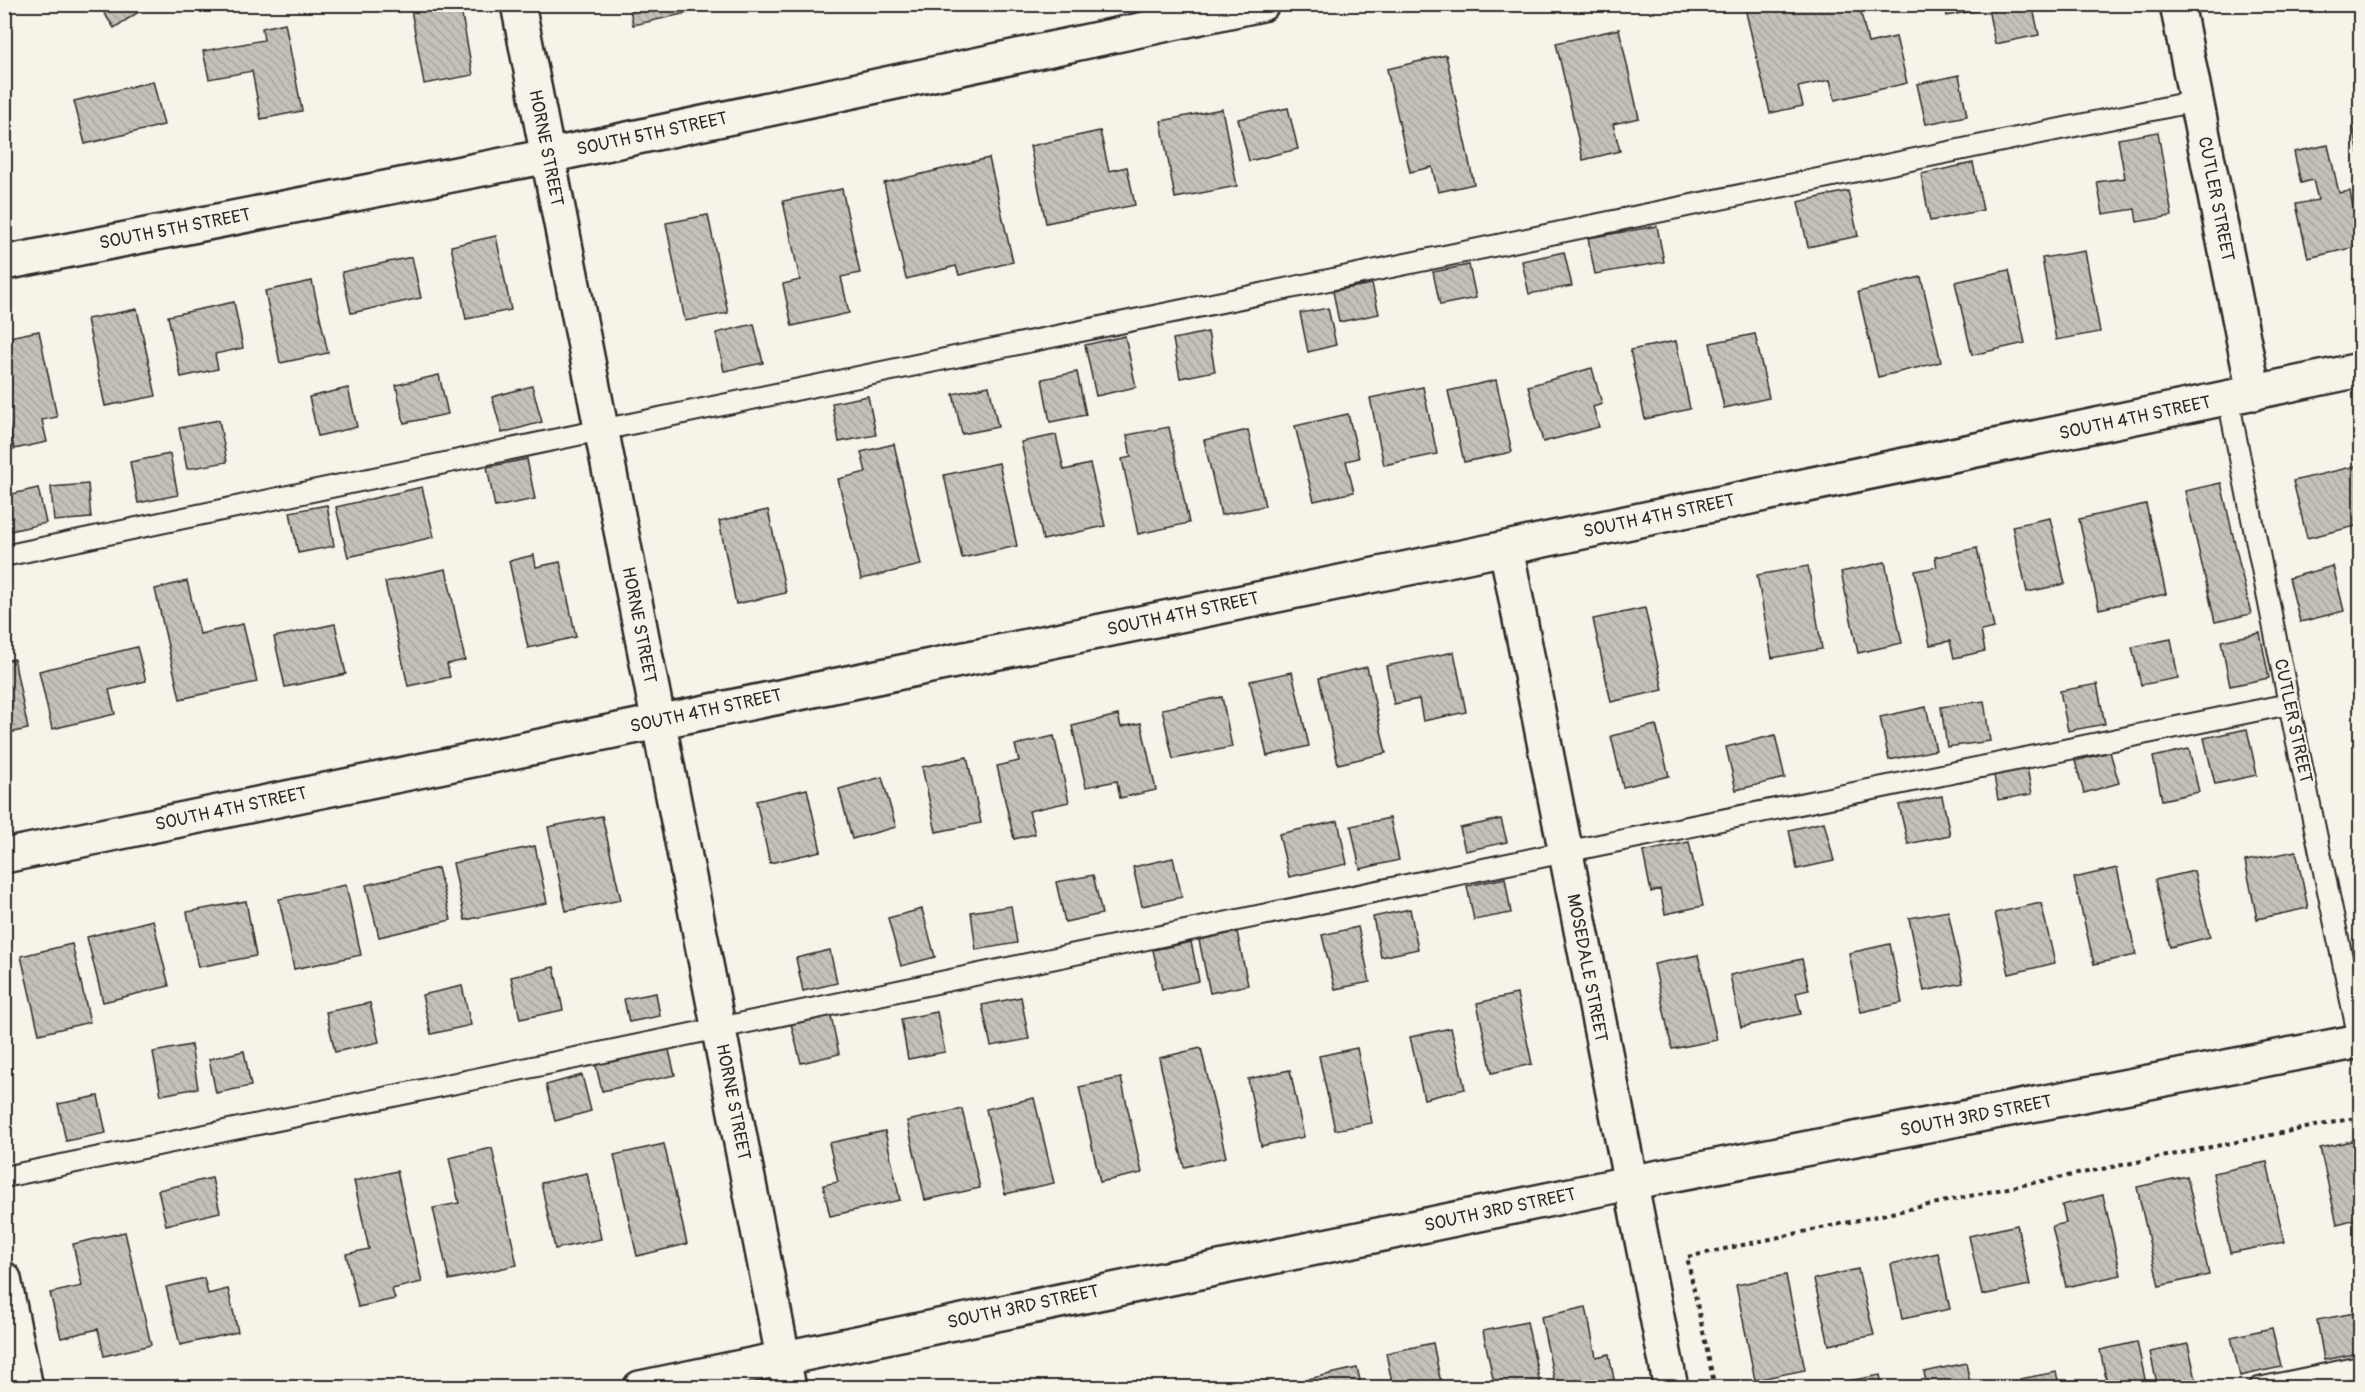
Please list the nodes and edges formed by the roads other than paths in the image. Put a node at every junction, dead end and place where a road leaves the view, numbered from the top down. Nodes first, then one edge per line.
1 (518, 4) edge
2 (1262, 4) edge
3 (2177, 4) edge
4 (2196, 101) junction
5 (548, 156) junction
6 (4, 263) edge
7 (2361, 370) edge
8 (2241, 395) junction
9 (601, 430) junction
10 (1506, 548) junction
11 (4, 556) edge
12 (2289, 704) junction
13 (658, 721) junction
14 (1565, 852) junction
15 (4, 856) edge
16 (719, 1028) junction
17 (2360, 1042) edge
18 (4, 1177) edge
19 (1629, 1184) junction
20 (4, 1278) edge
21 (2361, 1367) edge
22 (786, 1372) edge
23 (26, 1388) edge
24 (640, 1388) edge
25 (1671, 1388) edge
26 (2259, 1388) edge

1 - 5 street, HORNE STREET
2 - 5 street, SOUTH 5TH STREET
3 - 4 street, CUTLER STREET
4 - 8 street, CUTLER STREET
4 - 9 lane
5 - 6 street, SOUTH 5TH STREET
5 - 9 street, HORNE STREET
7 - 8 street, SOUTH 4TH STREET
8 - 10 street, SOUTH 4TH STREET
8 - 12 lane, CUTLER STREET
9 - 11 lane
9 - 13 street, HORNE STREET
10 - 13 street, SOUTH 4TH STREET
10 - 14 street, MOSEDALE STREET
12 - 14 lane
12 - 17 lane, CUTLER STREET
13 - 15 street, SOUTH 4TH STREET
13 - 16 street, HORNE STREET
14 - 16 lane
14 - 19 street, MOSEDALE STREET
16 - 18 lane
16 - 22 street, HORNE STREET
17 - 19 street, SOUTH 3RD STREET
19 - 22 street, SOUTH 3RD STREET
19 - 25 street, MOSEDALE STREET
20 - 23 street
21 - 26 lane
22 - 24 street, SOUTH 3RD STREET

